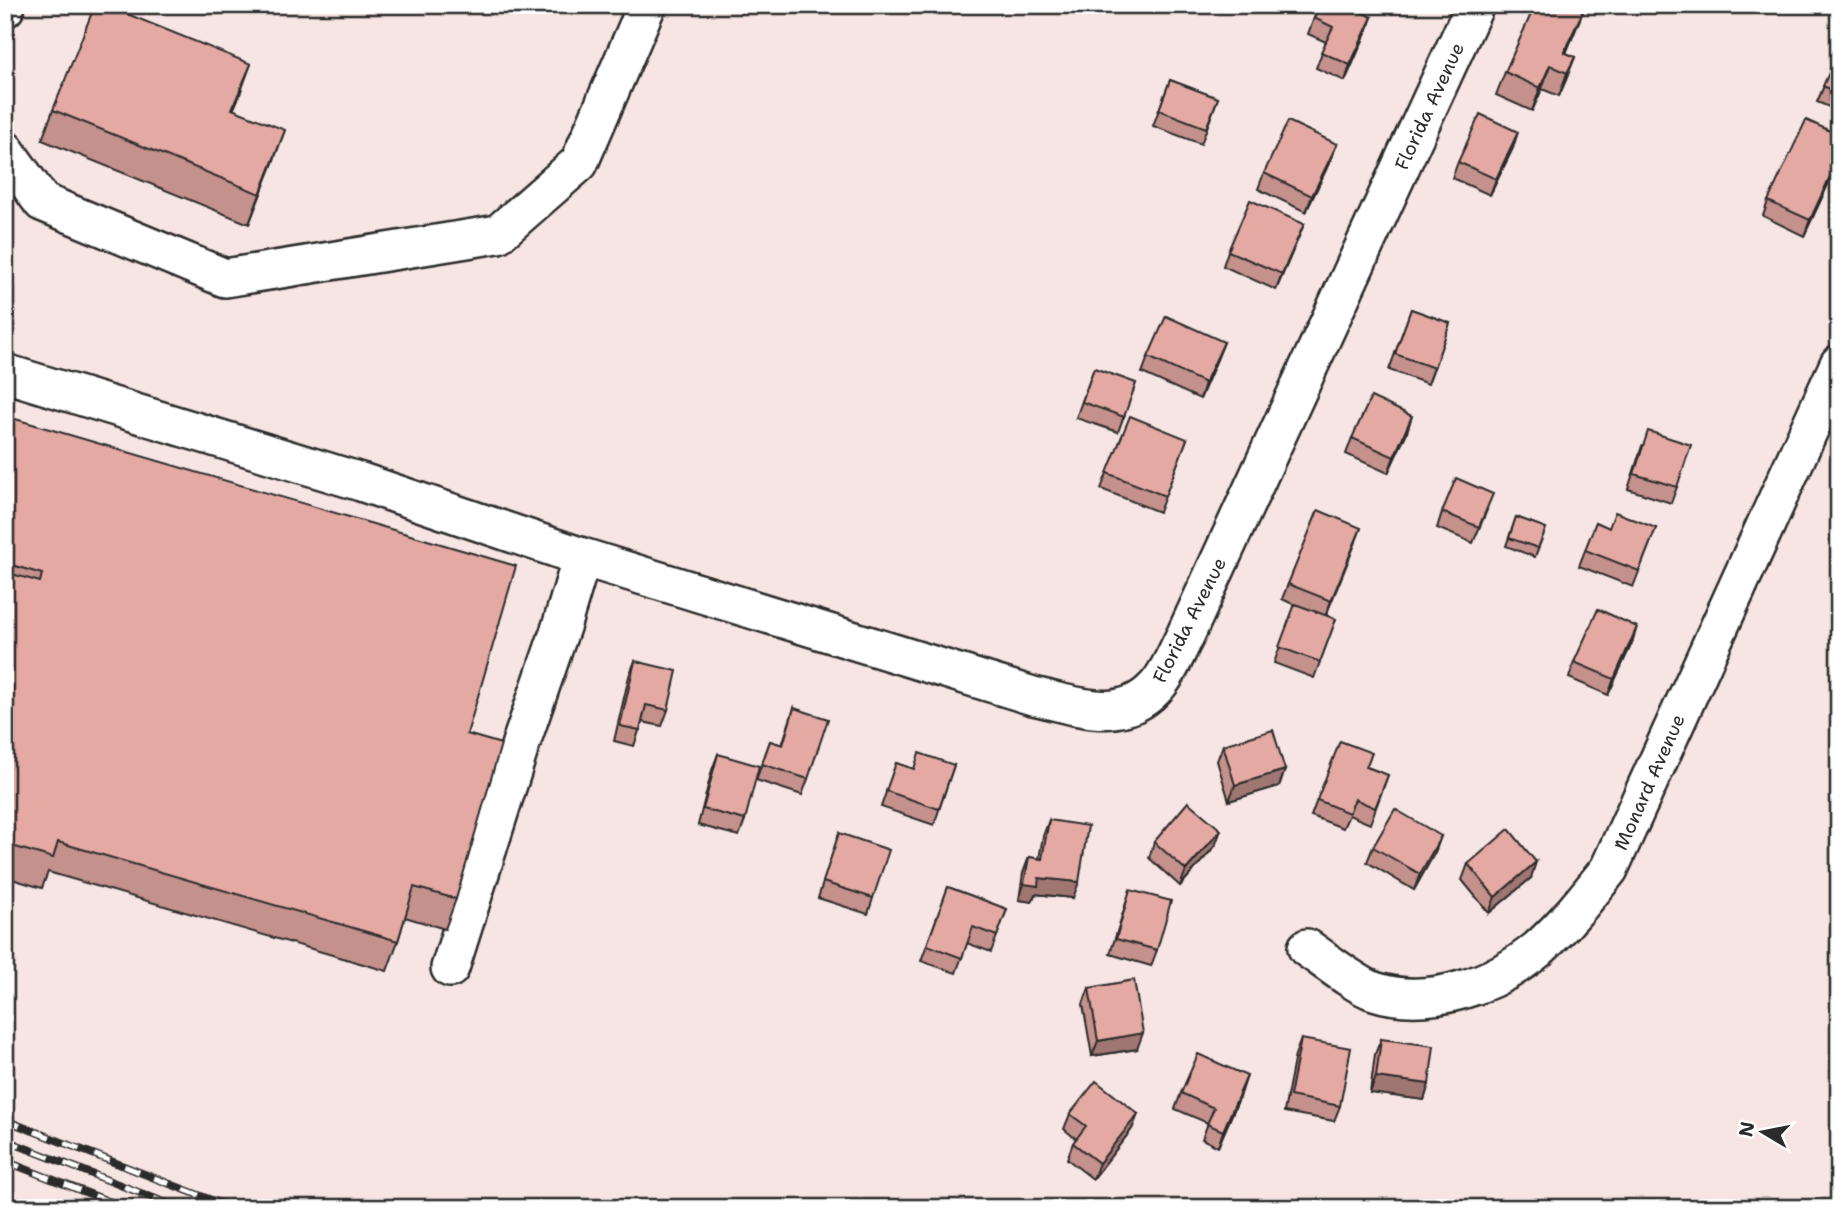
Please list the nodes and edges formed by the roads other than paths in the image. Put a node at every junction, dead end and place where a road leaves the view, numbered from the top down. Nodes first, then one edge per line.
1 (647, 5) edge
2 (1475, 5) edge
3 (5, 150) edge
4 (1839, 364) edge
5 (5, 373) edge
6 (582, 557) junction
7 (1307, 948) dead end
8 (450, 968) dead end

1 - 3 street
2 - 6 street, Florida Avenue
4 - 7 street, Monard Avenue
5 - 6 street, Florida Avenue
6 - 8 street

